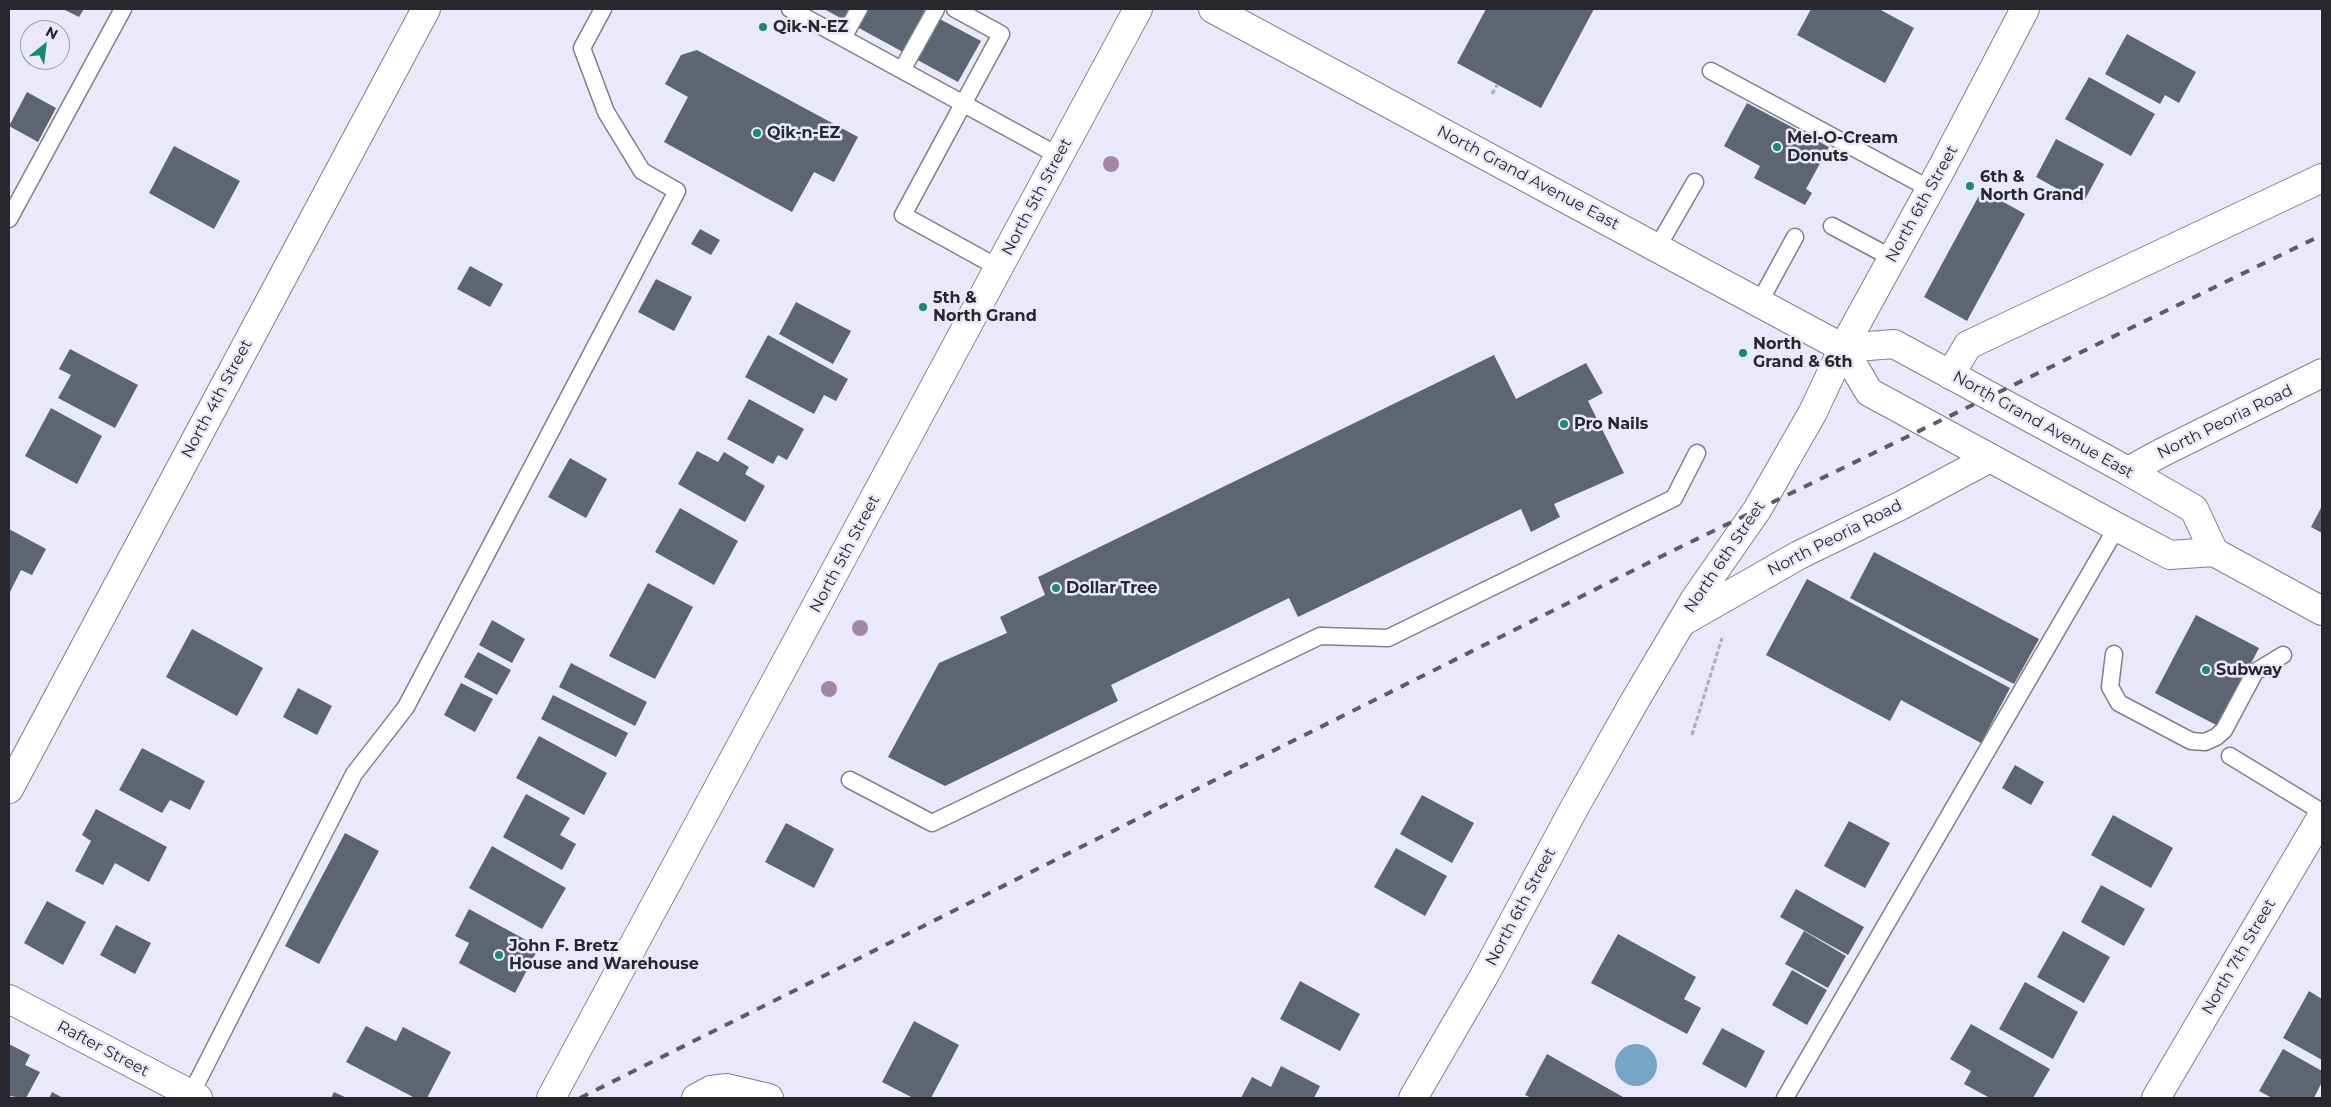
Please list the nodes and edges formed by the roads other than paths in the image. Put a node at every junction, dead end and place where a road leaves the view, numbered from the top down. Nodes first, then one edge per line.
1 (123, 9) edge
2 (426, 9) edge
3 (603, 9) edge
4 (790, 9) edge
5 (859, 9) edge
6 (936, 9) edge
7 (955, 9) edge
8 (1138, 9) edge
9 (1213, 9) edge
10 (2025, 9) edge
11 (843, 38) junction
12 (902, 70) junction
13 (1711, 70) dead end
14 (964, 103) junction
15 (1059, 156) junction
16 (2322, 178) edge
17 (1695, 182) dead end
18 (1930, 189) junction
19 (9, 219) edge
20 (1832, 226) dead end
21 (1795, 237) dead end
22 (1657, 248) junction
23 (1892, 258) junction
24 (999, 268) junction
25 (1759, 303) junction
26 (1844, 348) junction
27 (2322, 373) edge
28 (1950, 375) junction
29 (1697, 453) dead end
30 (1990, 458) junction
31 (2128, 471) junction
32 (2117, 527) junction
33 (2214, 552) junction
34 (2322, 611) edge
35 (1682, 622) junction
36 (2114, 654) dead end
37 (2283, 655) dead end
38 (2230, 756) dead end
39 (850, 780) dead end
40 (9, 789) edge
41 (2322, 812) edge
42 (2322, 816) edge
43 (9, 999) edge
44 (193, 1097) edge
45 (551, 1098) edge
46 (696, 1098) edge
47 (768, 1098) edge
48 (1413, 1098) edge
49 (1785, 1098) edge
50 (2156, 1098) edge

1 - 19 lane
2 - 40 main road, North 4th Street
3 - 44 lane
4 - 11 lane
5 - 11 lane
6 - 12 lane
7 - 14 lane
8 - 15 main road, North 5th Street
9 - 22 main road, North Grand Avenue East
10 - 18 main road, North 6th Street
11 - 12 lane
12 - 14 lane
13 - 18 lane
14 - 15 lane
14 - 24 lane
15 - 24 main road, North 5th Street
16 - 28 main road
17 - 22 lane
18 - 23 main road, North 6th Street
20 - 23 lane
21 - 25 lane
22 - 25 main road, North Grand Avenue East
23 - 26 main road, North 6th Street
24 - 45 main road, North 5th Street
25 - 26 main road, North Grand Avenue East
26 - 28 main road, North Grand Avenue East
26 - 30 main road
26 - 35 main road, North 6th Street
27 - 31 main road, North Peoria Road
28 - 31 main road, North Grand Avenue East
29 - 39 lane
30 - 32 main road
30 - 35 main road, North Peoria Road
31 - 33 main road, North Grand Avenue East
32 - 33 main road
32 - 49 lane
33 - 34 main road
35 - 48 main road, North 6th Street
36 - 37 lane
38 - 41 lane
42 - 50 main road, North 7th Street
43 - 44 main road, Rafter Street
46 - 47 main road

